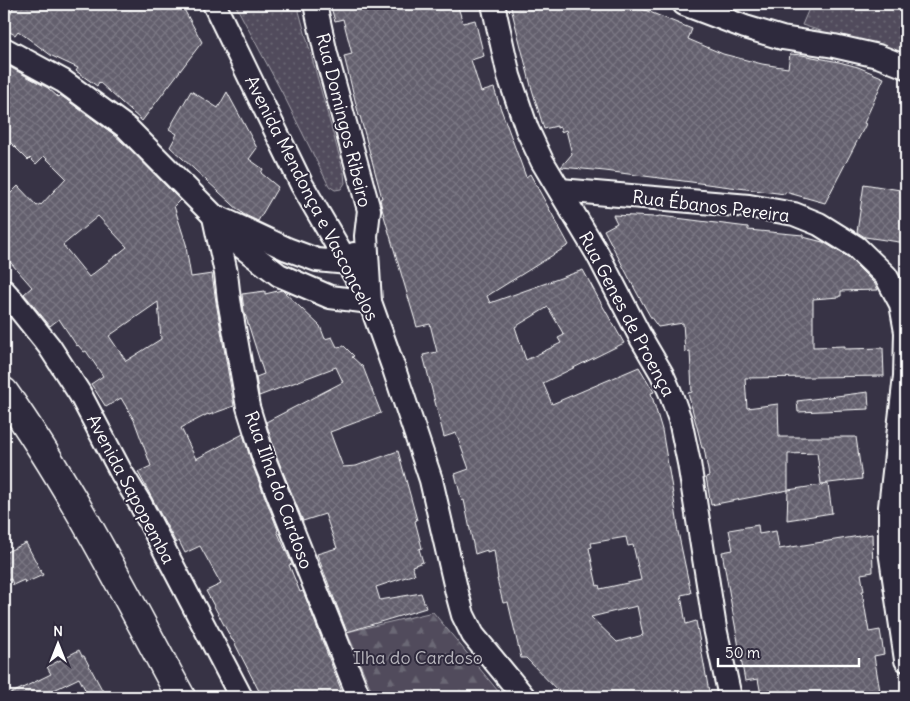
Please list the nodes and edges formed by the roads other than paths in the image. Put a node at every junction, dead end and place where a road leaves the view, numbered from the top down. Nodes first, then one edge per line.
1 (214, 4) edge
2 (315, 4) edge
3 (493, 4) edge
4 (684, 4) edge
5 (4, 49) edge
6 (906, 67) edge
7 (560, 190) junction
8 (214, 216) junction
9 (366, 236) junction
10 (348, 263) junction
11 (4, 291) edge
12 (370, 302) junction
13 (906, 377) edge
14 (4, 392) edge
15 (906, 660) edge
16 (181, 697) edge
17 (241, 697) edge
18 (359, 697) edge
19 (524, 697) edge
20 (730, 697) edge

1 - 10 street, Avenida Mendonça e Vasconcelos
2 - 9 street, Rua Domingos Ribeiro
3 - 7 street, Rua Genes de Proença
4 - 6 street
5 - 8 street
7 - 13 street, Rua Ébanos Pereira
7 - 20 street, Rua Genes de Proença
8 - 10 street
8 - 12 street
8 - 18 street, Rua Ilha do Cardoso
9 - 10 street, Rua Domingos Ribeiro
9 - 12 street, Rua Domingos Ribeiro
10 - 12 street, Avenida Mendonça e Vasconcelos
11 - 17 street, Avenida Sapopemba
12 - 19 street, Avenida Mendonça e Vasconcelos
13 - 15 street, Rua Ébanos Pereira
14 - 16 main road

